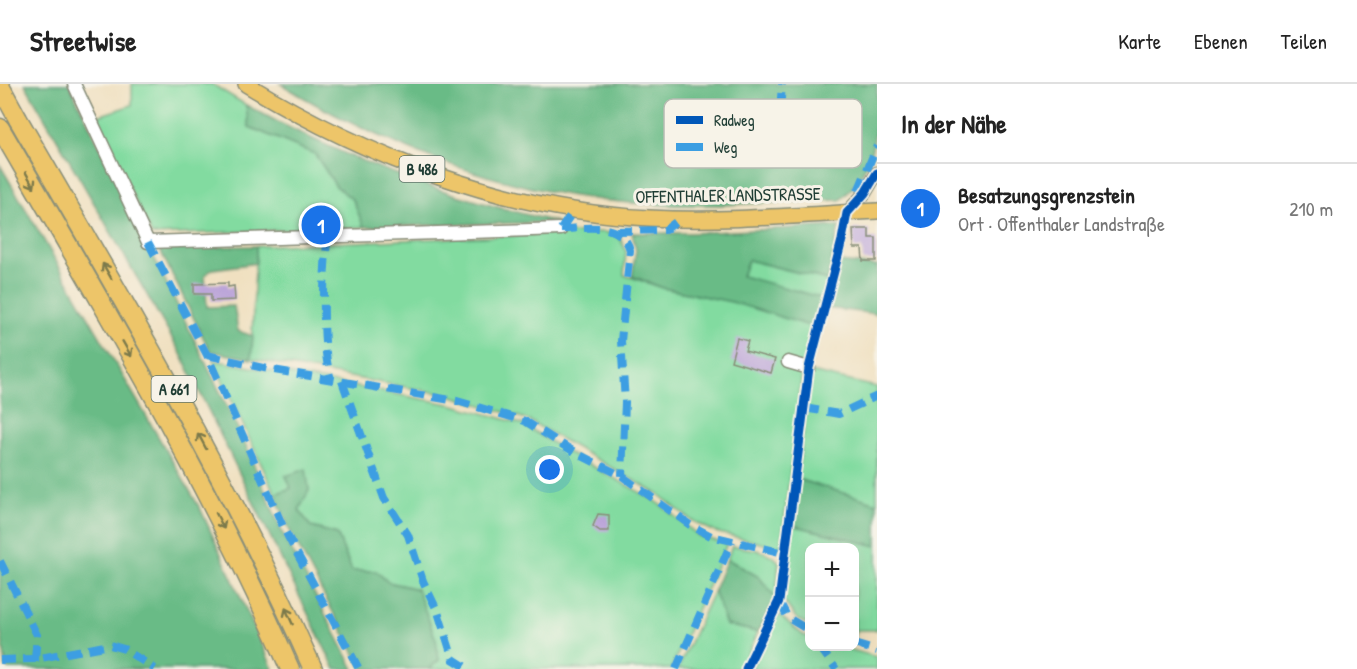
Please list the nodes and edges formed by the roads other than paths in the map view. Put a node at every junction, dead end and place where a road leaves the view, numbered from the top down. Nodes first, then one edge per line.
1 (8, 84) edge
2 (74, 84) edge
3 (246, 84) edge
4 (0, 87) edge
5 (0, 129) edge
6 (877, 173) edge
7 (877, 211) edge
8 (847, 213) junction
9 (561, 229) dead end
10 (788, 362) dead end
11 (809, 368) dead end
12 (290, 669) edge
13 (313, 669) edge

1 - 4 street
2 - 9 street
3 - 8 main road, OFFENTHALER LANDSTRASSE / B 486
13 -> 4 highway, A 661, bridge
5 -> 12 highway, A 661
6 - 8 street
7 - 8 main road, OFFENTHALER LANDSTRASSE / B 486
10 - 11 street

